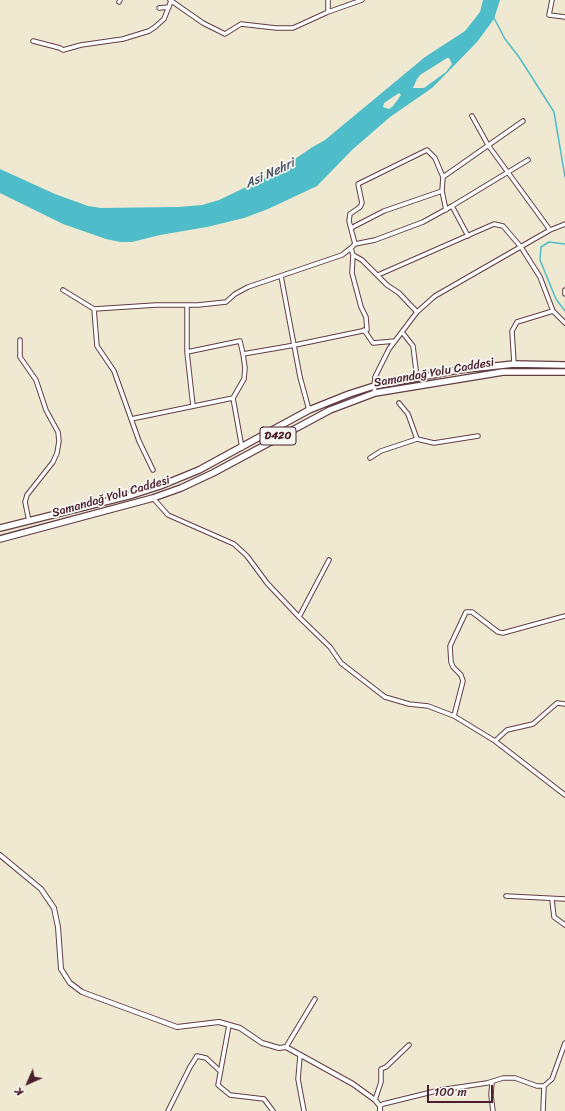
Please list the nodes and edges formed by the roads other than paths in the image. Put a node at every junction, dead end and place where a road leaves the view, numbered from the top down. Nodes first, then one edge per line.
1 (328, 0) edge
2 (362, 0) edge
3 (552, 0) edge
4 (170, 1) edge
5 (169, 7) junction
6 (159, 8) dead end
7 (328, 12) junction
8 (565, 18) edge
9 (33, 41) dead end
10 (472, 116) dead end
11 (523, 121) dead end
12 (488, 145) junction
13 (528, 160) dead end
14 (508, 171) junction
15 (443, 177) junction
16 (442, 191) junction
17 (452, 206) junction
18 (446, 210) junction
19 (565, 224) edge
20 (351, 228) junction
21 (550, 230) junction
22 (468, 236) junction
23 (355, 244) junction
24 (521, 247) junction
25 (351, 248) junction
26 (353, 255) junction
27 (378, 275) junction
28 (281, 276) junction
29 (63, 290) dead end
30 (565, 290) edge
31 (565, 294) edge
32 (187, 305) junction
33 (94, 310) junction
34 (553, 311) junction
35 (417, 312) junction
36 (565, 323) edge
37 (364, 330) junction
38 (402, 332) junction
39 (20, 340) dead end
40 (395, 341) junction
41 (295, 345) junction
42 (187, 352) junction
43 (243, 354) junction
44 (514, 364) junction
45 (565, 365) edge
46 (565, 372) edge
47 (417, 378) junction
48 (374, 386) junction
49 (375, 393) junction
50 (233, 398) junction
51 (399, 403) dead end
52 (194, 406) junction
53 (309, 410) junction
54 (131, 419) junction
55 (478, 436) dead end
56 (417, 439) junction
57 (242, 448) junction
58 (370, 458) dead end
59 (153, 470) dead end
60 (153, 498) junction
61 (29, 521) junction
62 (0, 528) edge
63 (0, 539) edge
64 (328, 560) dead end
65 (565, 616) edge
66 (299, 617) junction
67 (565, 704) edge
68 (454, 716) junction
69 (495, 741) junction
70 (565, 795) edge
71 (0, 855) edge
72 (506, 896) dead end
73 (565, 899) edge
74 (552, 900) junction
75 (565, 926) edge
76 (315, 999) dead end
77 (229, 1025) junction
78 (565, 1043) edge
79 (409, 1045) dead end
80 (286, 1047) junction
81 (300, 1056) junction
82 (220, 1071) junction
83 (492, 1082) junction
84 (544, 1086) junction
85 (375, 1100) junction
86 (380, 1109) edge
87 (168, 1111) edge
88 (273, 1111) edge
89 (304, 1111) edge
90 (493, 1111) edge
91 (543, 1111) edge

1 - 7 street
2 - 7 street
3 - 8 street
4 - 5 street
4 - 7 street
5 - 6 street
5 - 9 street
10 - 12 street
11 - 12 street
12 - 14 street
12 - 15 street
13 - 14 street
14 - 17 street
14 - 21 street
15 - 16 street
15 - 20 street
16 - 18 street
16 - 20 street
17 - 18 street
17 - 22 street
18 - 23 street
19 - 21 street
20 - 23 street
21 - 24 street
22 - 24 street
22 - 27 street
23 - 25 street
24 - 34 street
24 - 35 street
25 - 26 street
25 - 28 street
26 - 27 street
26 - 37 street
27 - 35 street
28 - 32 street
28 - 41 street
29 - 33 street
30 - 31 street
32 - 33 street
32 - 42 street
33 - 54 street
34 - 36 street
34 - 44 street
35 - 38 street
37 - 40 street
37 - 41 street
38 - 40 street
38 - 47 street
39 - 61 street
40 - 48 street
41 - 43 street
41 - 53 street
42 - 43 street
42 - 52 street
43 - 50 street
44 - 45 highway, Samandağ Yolu Caddesi / D420
44 - 47 highway, Samandağ Yolu Caddesi / D420
46 - 49 highway, Samandağ Yolu Caddesi / D420
47 - 48 highway, Samandağ Yolu Caddesi / D420
48 - 49 street
48 - 53 highway, Samandağ Yolu Caddesi / D420
49 - 60 highway, Samandağ Yolu Caddesi / D420
50 - 52 street
50 - 57 street
51 - 56 street
52 - 54 street
53 - 57 highway, Samandağ Yolu Caddesi / D420
54 - 59 street
55 - 56 street
56 - 58 street
57 - 61 highway, Samandağ Yolu Caddesi / D420
60 - 63 highway, Samandağ Yolu Caddesi / D420
60 - 66 street
61 - 62 highway, Samandağ Yolu Caddesi / D420
64 - 66 street
65 - 68 street
66 - 68 street
67 - 69 street
68 - 69 street
69 - 70 street
71 - 77 street
72 - 74 street
73 - 74 street
74 - 75 street
76 - 80 street
77 - 80 street
77 - 82 street
78 - 84 street
79 - 85 street
80 - 81 street
81 - 85 street
81 - 89 street
82 - 87 street
82 - 88 street
83 - 84 street
83 - 86 street
83 - 90 street
84 - 91 street
85 - 86 street

